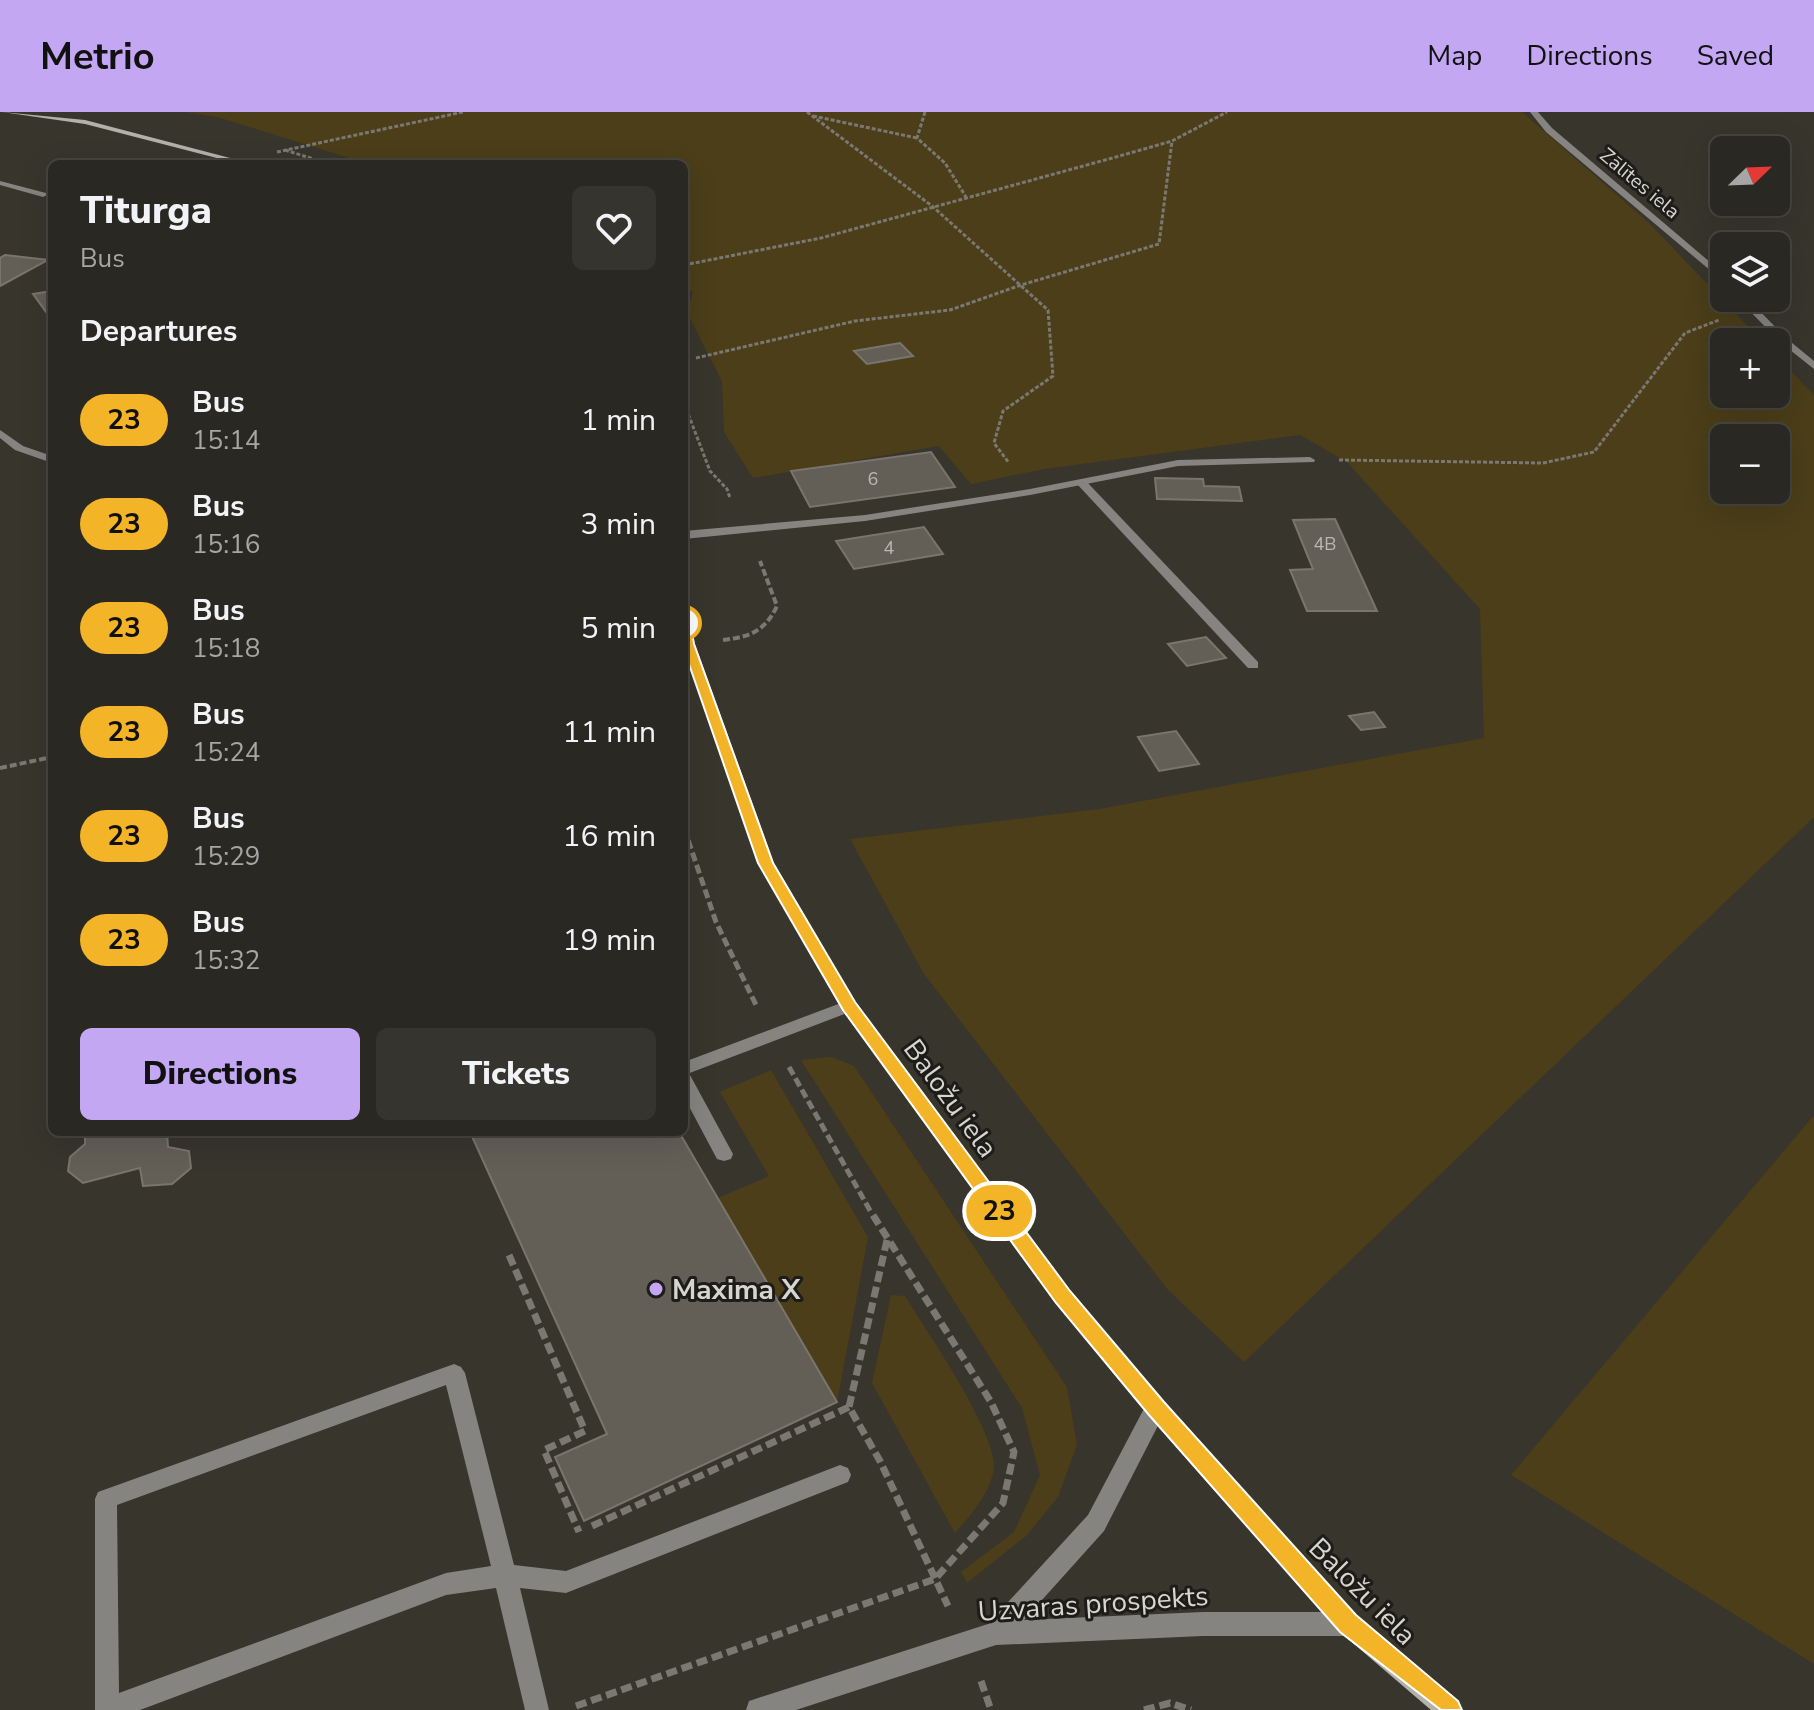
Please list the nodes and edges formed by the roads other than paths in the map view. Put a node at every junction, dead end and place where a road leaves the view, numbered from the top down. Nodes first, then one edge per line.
1 (6, 112) edge
2 (1534, 112) edge
3 (234, 160) edge
4 (0, 183) edge
5 (43, 195) dead end
6 (1710, 267) edge
7 (1756, 312) edge
8 (1814, 366) edge
9 (0, 433) edge
10 (48, 459) edge
11 (1310, 460) road end
12 (1081, 482) junction
13 (688, 535) edge
14 (688, 644) edge
15 (1253, 665) dead end
16 (849, 1006) junction
17 (688, 1068) edge
18 (688, 1087) edge
19 (724, 1154) dead end
20 (1156, 1408) junction
21 (840, 1475) dead end
22 (505, 1575) junction
23 (1348, 1624) junction
24 (996, 1633) junction
25 (537, 1710) edge
26 (758, 1710) edge
27 (1450, 1710) edge

1 - 3 main road
2 - 6 street, Zālītes iela
4 - 5 street
7 - 8 street
9 - 10 street
11 - 12 street
12 - 13 street
12 - 15 street
14 - 16 main road, Baložu iela
16 - 17 street
16 - 20 main road, Baložu iela
18 - 19 street
20 - 23 main road, Baložu iela
20 - 24 street
21 - 22 street
22 - 22 street
22 - 25 street
23 - 24 street, Uzvaras prospekts
23 - 27 main road, Baložu iela
24 - 26 street, Uzvaras prospekts

